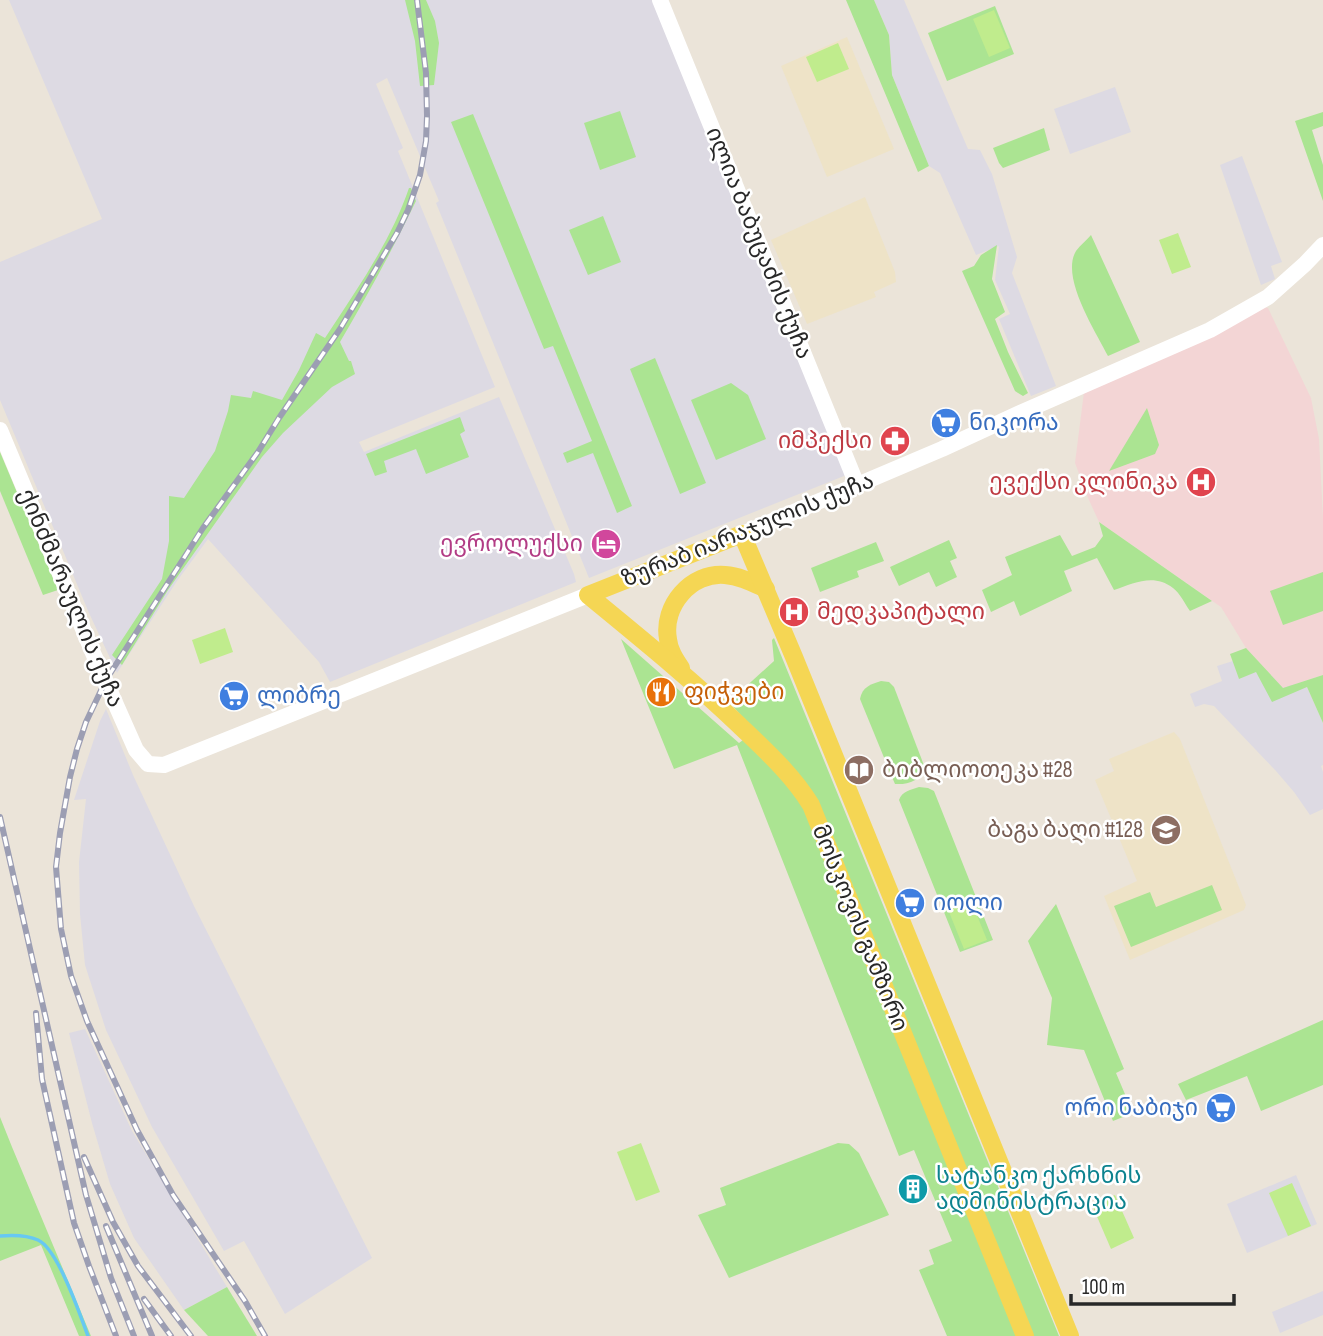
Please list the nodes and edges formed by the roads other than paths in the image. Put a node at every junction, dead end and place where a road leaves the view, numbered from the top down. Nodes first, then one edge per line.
1 (660, 0) edge
2 (1323, 245) edge
3 (0, 430) edge
4 (857, 485) junction
5 (742, 534) junction
6 (766, 589) junction
7 (588, 595) junction
8 (689, 680) junction
9 (148, 764) joint
10 (1025, 1336) edge
11 (1070, 1336) edge

1 - 4 main road, ილია ბაბუცაძის ქუჩა
2 - 4 main road, ზურაბ იარაჯულის ქუჩა
3 - 9 main road, ქინძმარაულის ქუჩა
4 - 5 main road, ზურაბ იარაჯულის ქუჩა
5 - 6 main road, მოსკოვის გამზირი
5 - 7 main road, ზურაბ იარაჯულის ქუჩა
6 - 8 main road
6 - 11 main road, მოსკოვის გამზირი
7 - 8 main road, მოსკოვის გამზირი
7 - 9 main road, ზურაბ იარაჯულის ქუჩა
8 - 10 main road, მოსკოვის გამზირი

